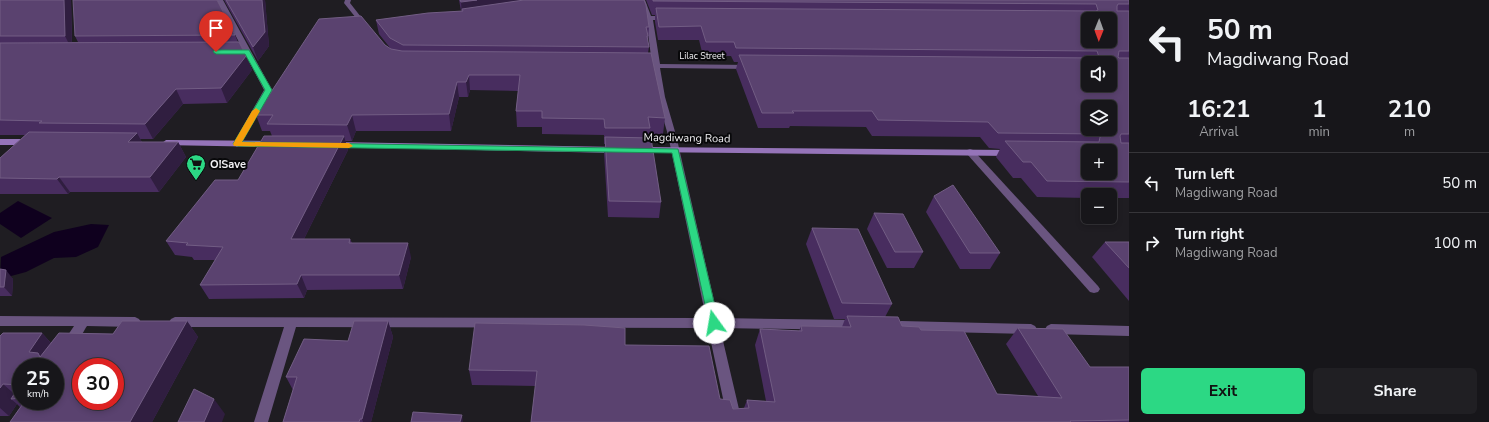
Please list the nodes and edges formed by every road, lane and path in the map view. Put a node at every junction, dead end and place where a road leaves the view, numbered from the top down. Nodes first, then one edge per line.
1 (220, 0) edge
2 (348, 0) edge
3 (642, 0) edge
4 (649, 18) junction
5 (672, 18) edge
6 (370, 32) edge
7 (632, 66) edge
8 (656, 66) junction
9 (760, 67) edge
10 (0, 142) edge
11 (40, 142) edge
12 (158, 143) edge
13 (237, 144) junction
14 (285, 145) edge
15 (324, 145) edge
16 (675, 150) junction
17 (970, 152) junction
18 (1017, 153) edge
19 (1094, 289) dead end
20 (0, 321) edge
21 (84, 321) junction
22 (145, 322) edge
23 (160, 322) edge
24 (291, 322) junction
25 (714, 323) junction
26 (866, 326) edge
27 (890, 326) edge
28 (1129, 330) edge
29 (60, 356) edge
30 (261, 422) edge
31 (735, 422) edge

1 - 13 street
2 - 6 street
3 - 4 street
4 - 5 street
4 - 8 street
7 - 8 street, Lilac Street
8 - 9 street, Lilac Street
8 - 16 street
10 - 11 main road
12 - 13 main road
13 - 14 main road
15 - 16 main road, Magdiwang Road
16 - 17 main road, Magdiwang Road
16 - 25 street
17 - 18 main road, Magdiwang Road
17 - 19 street
20 - 21 street
21 - 22 street
21 - 29 street
23 - 24 street
24 - 25 street
24 - 30 street
25 - 26 street
25 - 31 street
27 - 28 street

